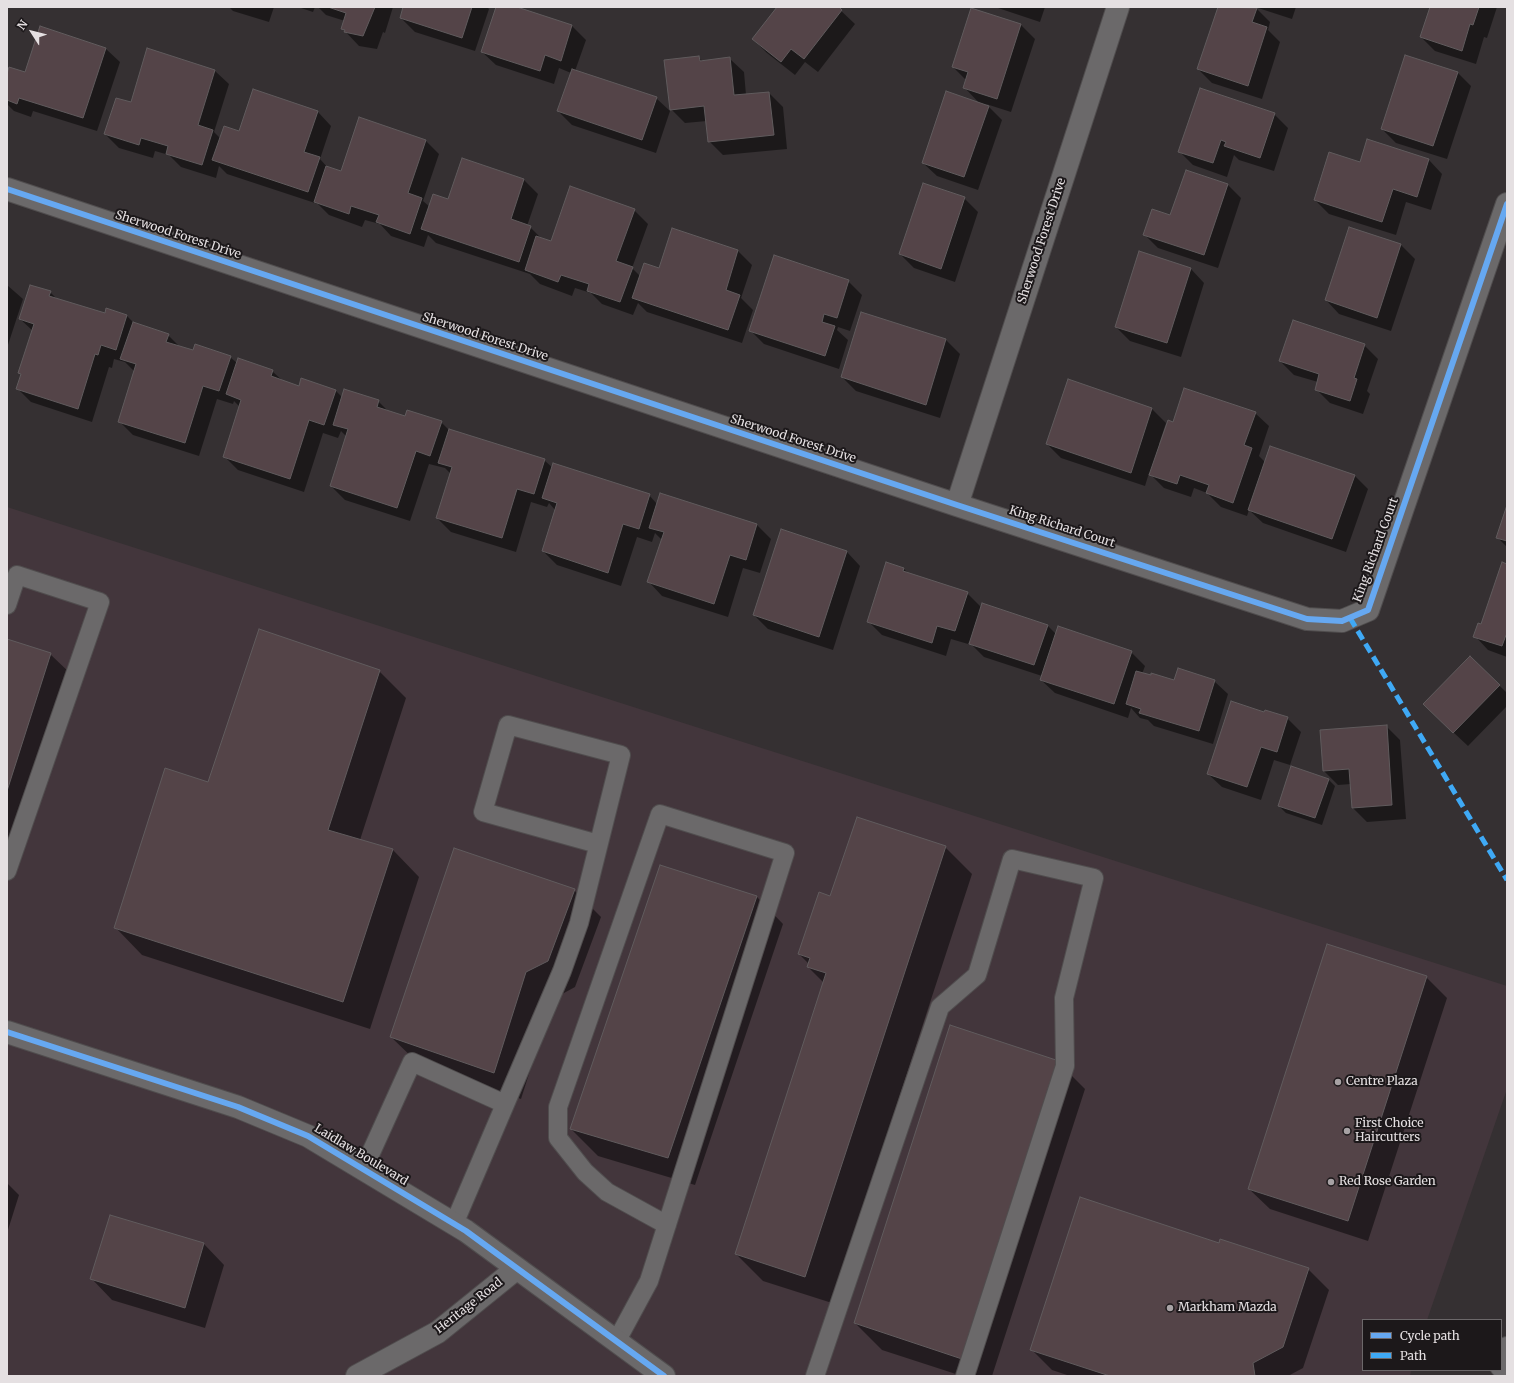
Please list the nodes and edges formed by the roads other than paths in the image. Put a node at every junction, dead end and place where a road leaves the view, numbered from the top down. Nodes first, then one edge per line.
1 (1118, 7) edge
2 (7, 190) edge
3 (1507, 204) edge
4 (957, 505) junction
5 (7, 605) edge
6 (598, 844) junction
7 (7, 871) edge
8 (7, 1032) edge
9 (505, 1104) junction
10 (364, 1168) junction
11 (454, 1224) junction
12 (667, 1225) junction
13 (516, 1269) junction
14 (616, 1342) junction
15 (1507, 1348) edge
16 (1502, 1363) edge
17 (357, 1376) edge
18 (664, 1376) edge
19 (815, 1376) edge
20 (965, 1376) edge

1 - 4 street, Sherwood Forest Drive
2 - 4 street, Sherwood Forest Drive
3 - 4 street, King Richard Court
5 - 7 lane
6 - 6 lane
6 - 9 lane
8 - 10 street, Laidlaw Boulevard
9 - 10 lane
9 - 11 lane
10 - 11 street, Laidlaw Boulevard
11 - 13 street, Laidlaw Boulevard
12 - 12 lane
12 - 14 lane
13 - 14 street, Laidlaw Boulevard
13 - 17 street, Heritage Road
14 - 18 street, Laidlaw Boulevard
15 - 16 main road
19 - 20 lane

